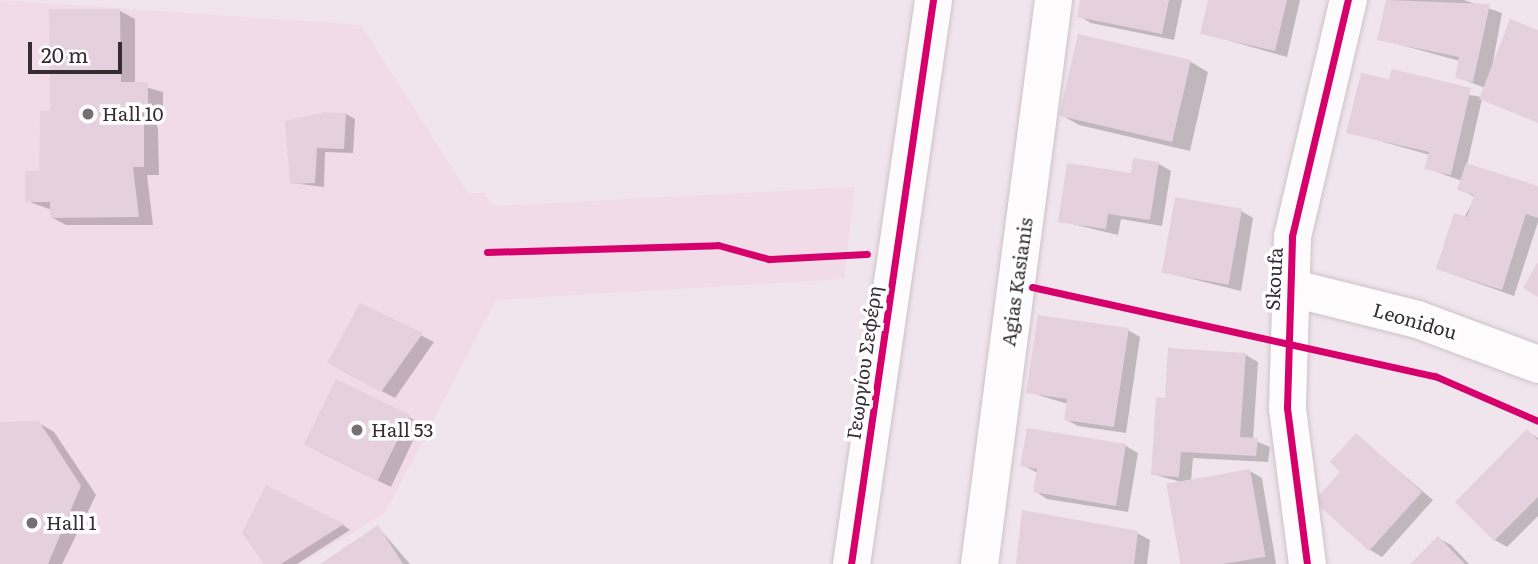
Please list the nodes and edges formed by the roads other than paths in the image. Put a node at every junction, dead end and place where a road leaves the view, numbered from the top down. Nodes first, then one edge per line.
1 (933, 0) edge
2 (1054, 0) edge
3 (1348, 0) edge
4 (1289, 287) junction
5 (1538, 364) edge
6 (851, 564) edge
7 (979, 564) edge
8 (1307, 564) edge

1 - 6 street, Γεωργίου Σεφέρη
2 - 7 street, Agias Kasianis
3 - 4 street, Skoufa
4 - 5 street, Leonidou
4 - 8 street, Skoufa

